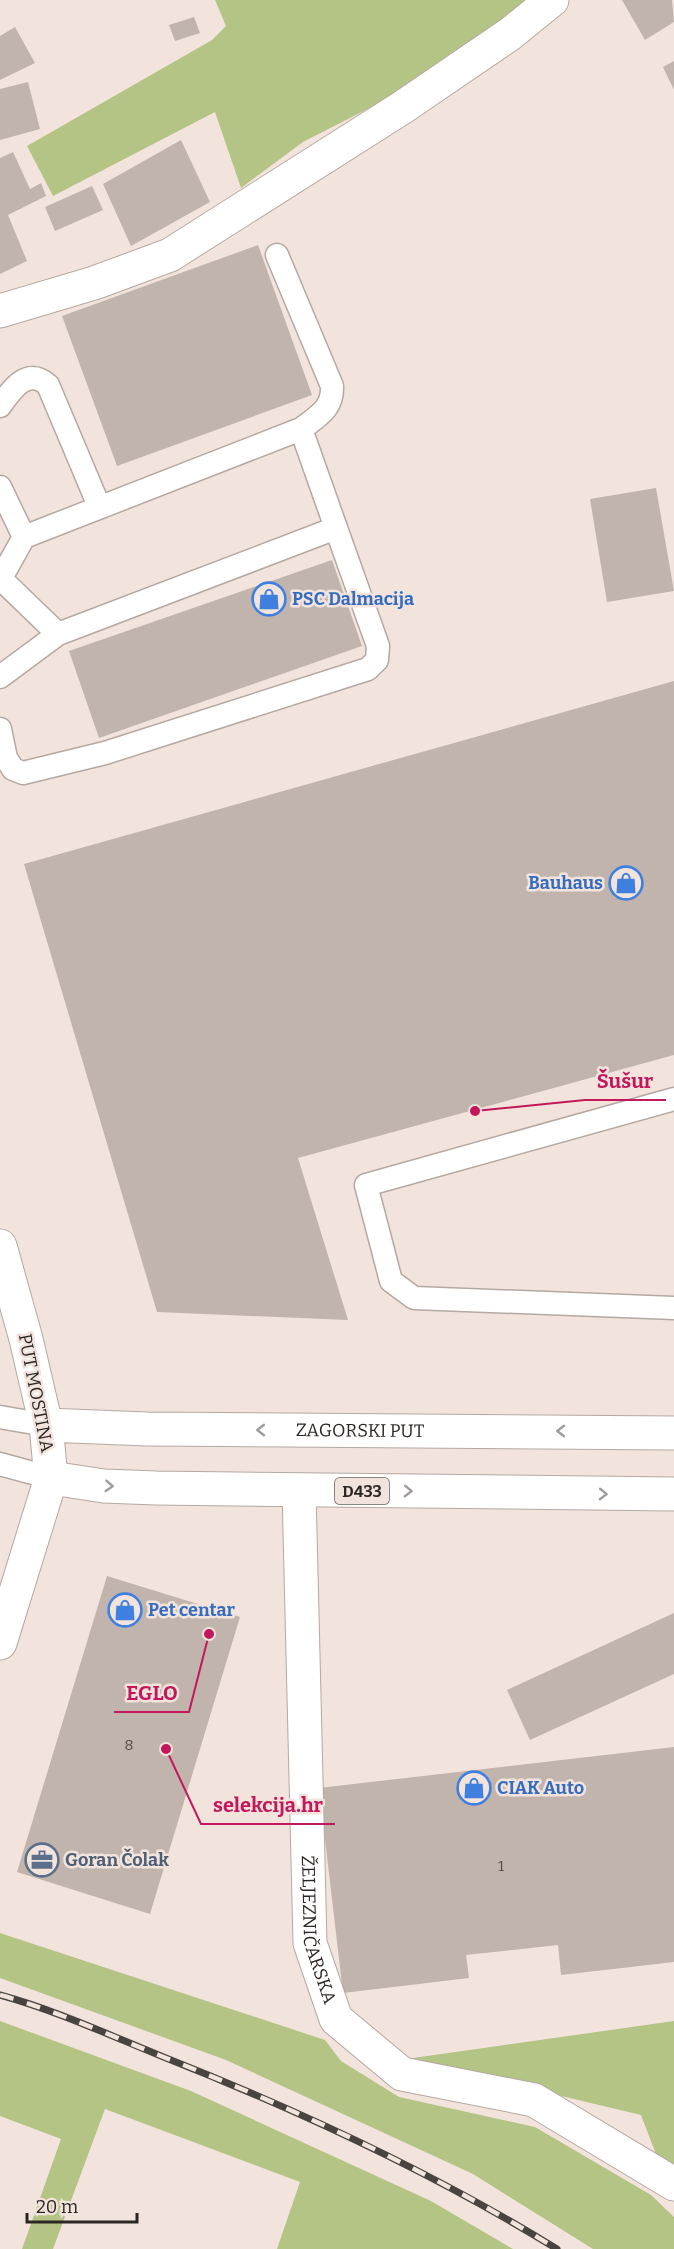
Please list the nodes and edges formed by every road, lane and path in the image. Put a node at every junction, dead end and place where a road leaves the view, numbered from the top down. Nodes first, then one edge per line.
1 (552, 0) edge
2 (278, 255) dead end
3 (0, 311) edge
4 (0, 406) edge
5 (301, 429) junction
6 (0, 487) edge
7 (99, 506) junction
8 (336, 528) junction
9 (24, 537) junction
10 (1, 580) edge
11 (58, 634) junction
12 (0, 677) edge
13 (0, 729) edge
14 (674, 1099) edge
15 (0, 1246) edge
16 (674, 1308) edge
17 (0, 1417) edge
18 (46, 1425) junction
19 (674, 1433) edge
20 (0, 1464) edge
21 (51, 1478) junction
22 (300, 1490) junction
23 (674, 1494) edge
24 (0, 1643) edge
25 (674, 2184) edge

1 - 3 street
2 - 5 lane
4 - 7 lane
5 - 7 lane
5 - 8 lane
6 - 9 lane
7 - 9 lane
8 - 11 lane
8 - 13 lane
9 - 10 lane
10 - 11 lane
11 - 12 lane
14 - 16 lane
15 - 18 street, PUT MOSTINA
17 - 18 lane
19 -> 18 street, ZAGORSKI PUT
18 - 21 street, PUT MOSTINA
20 - 21 lane
21 -> 22 street, D433
21 - 24 street, PUT MOSTINA
22 -> 23 street, D433
22 - 25 street, ŽELJEZNIČARSKA

